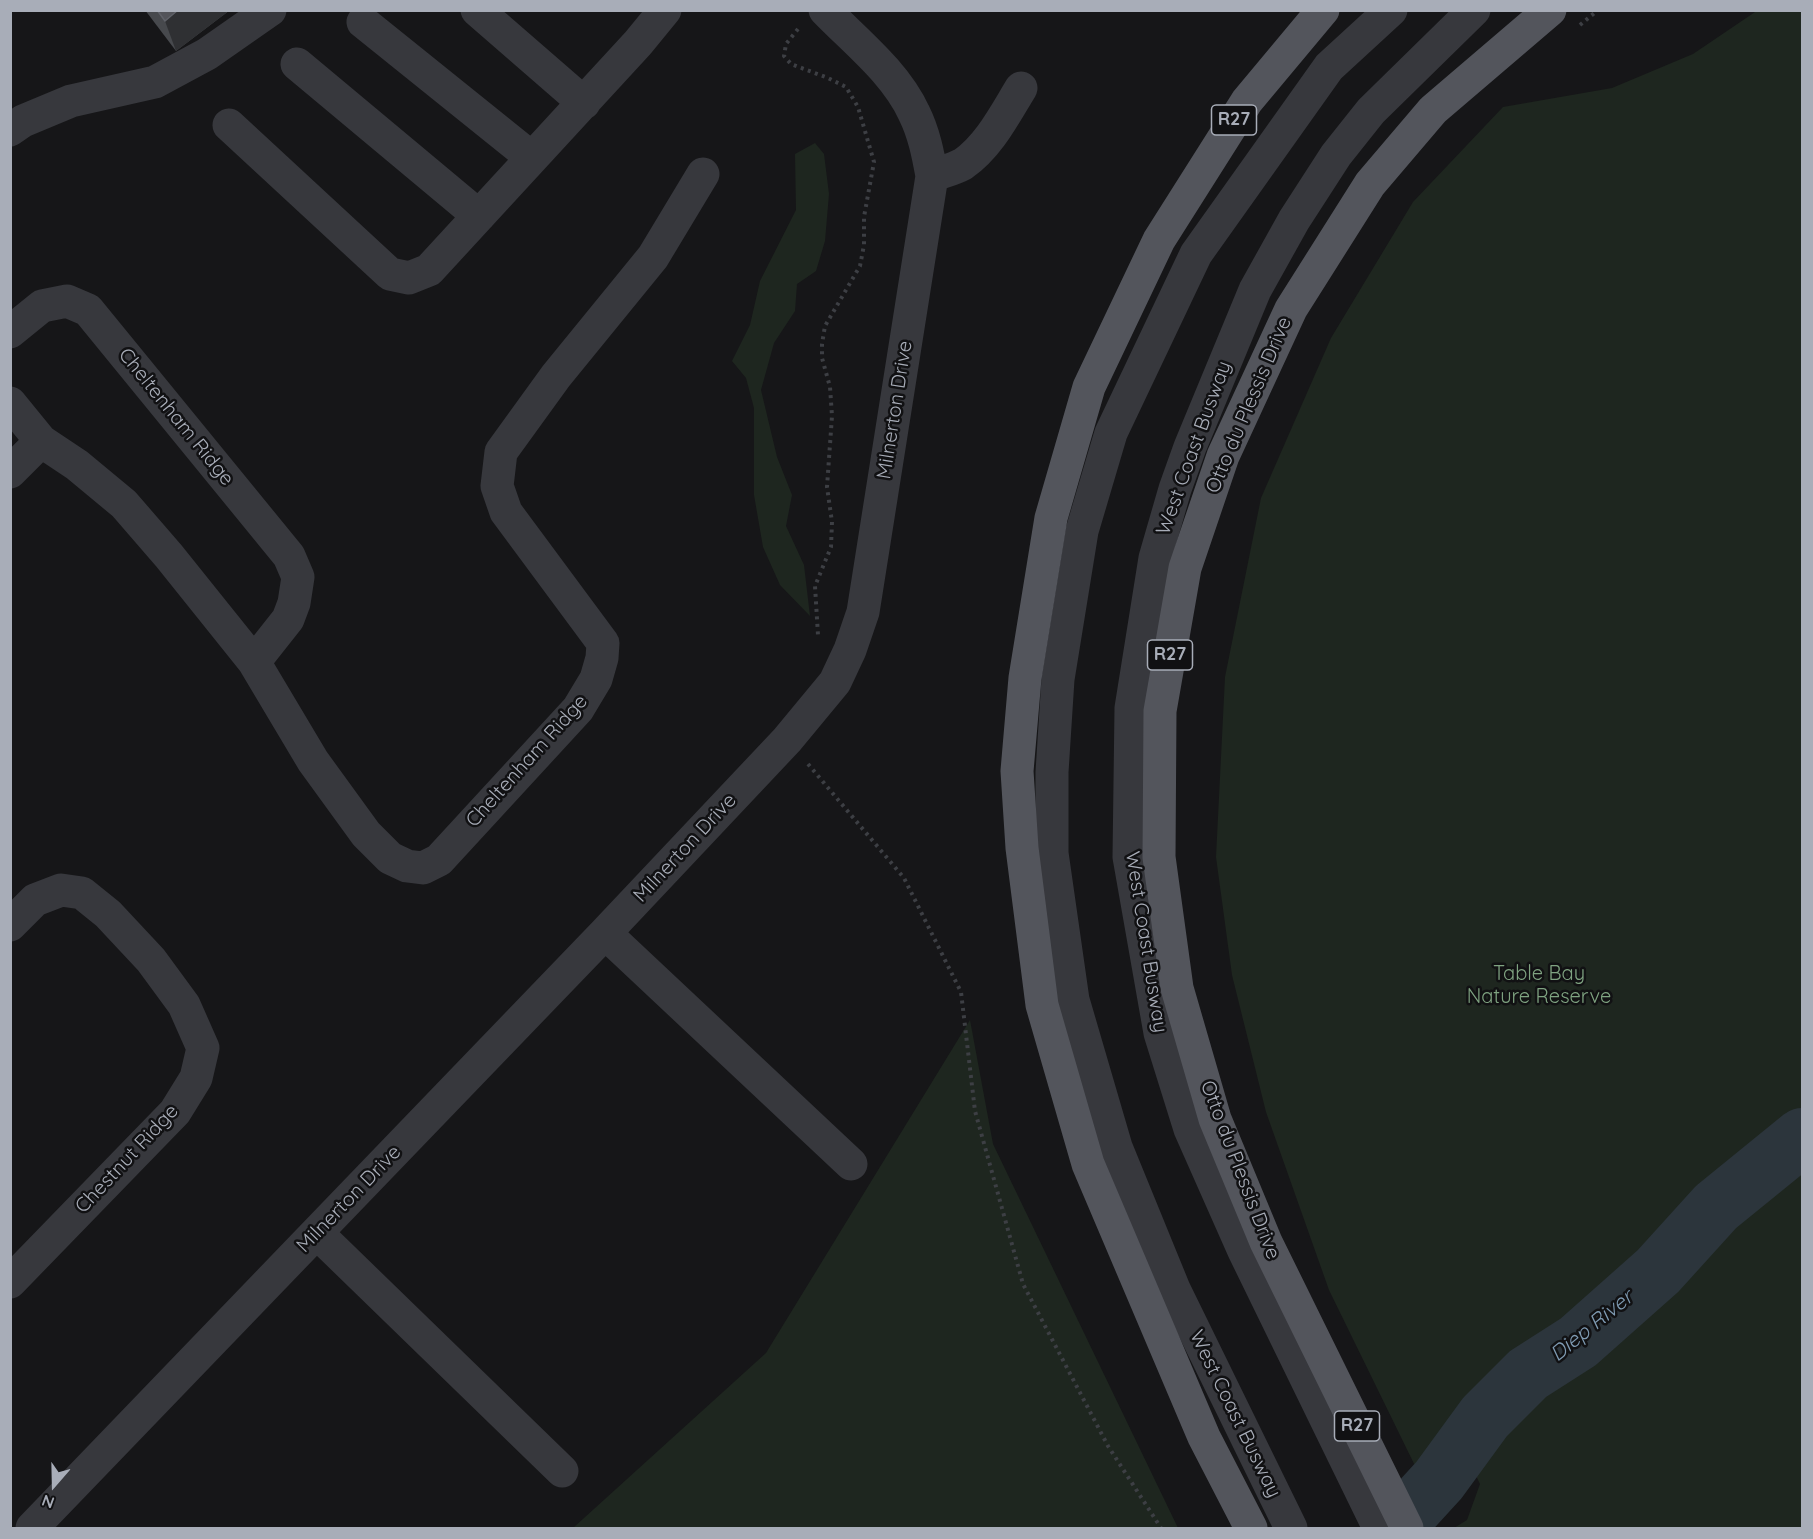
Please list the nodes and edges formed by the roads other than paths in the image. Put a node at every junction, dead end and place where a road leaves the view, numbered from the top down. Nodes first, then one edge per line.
1 (270, 10) edge
2 (477, 10) edge
3 (665, 10) edge
4 (1323, 10) edge
5 (1391, 10) edge
6 (1474, 10) edge
7 (813, 17) edge
8 (1561, 21) edge
9 (363, 22) dead end
10 (297, 64) dead end
11 (1021, 88) dead end
12 (584, 103) junction
13 (229, 125) dead end
14 (10, 130) edge
15 (532, 158) junction
16 (703, 174) dead end
17 (932, 176) junction
18 (479, 216) junction
19 (10, 332) edge
20 (10, 403) edge
21 (41, 441) junction
22 (10, 472) edge
23 (254, 662) junction
24 (10, 925) edge
25 (605, 933) junction
26 (851, 1164) dead end
27 (317, 1233) junction
28 (10, 1282) edge
29 (1298, 1334) junction
30 (562, 1471) dead end
31 (32, 1528) edge
32 (1251, 1528) edge
33 (1291, 1528) edge
34 (1379, 1528) edge
35 (1407, 1528) edge

1 - 14 street
2 - 12 street
3 - 12 street
4 - 32 main road, R27
5 - 33 street, West Coast Busway
6 - 29 street, West Coast Busway
7 - 17 street, Milnerton Drive
8 - 29 main road, Otto du Plessis Drive / R27
9 - 15 street
10 - 18 street
11 - 17 street
12 - 15 street
13 - 18 street
15 - 18 street
16 - 23 street, Cheltenham Ridge
17 - 25 street, Milnerton Drive
19 - 23 street, Cheltenham Ridge
20 - 21 street, Cheltenham Ridge
21 - 22 street
21 - 23 street, Cheltenham Ridge
24 - 28 street, Chestnut Ridge
25 - 26 street
25 - 27 street, Milnerton Drive
27 - 30 street
27 - 31 street, Milnerton Drive
29 - 34 street, West Coast Busway
29 - 35 main road, Otto du Plessis Drive / R27

